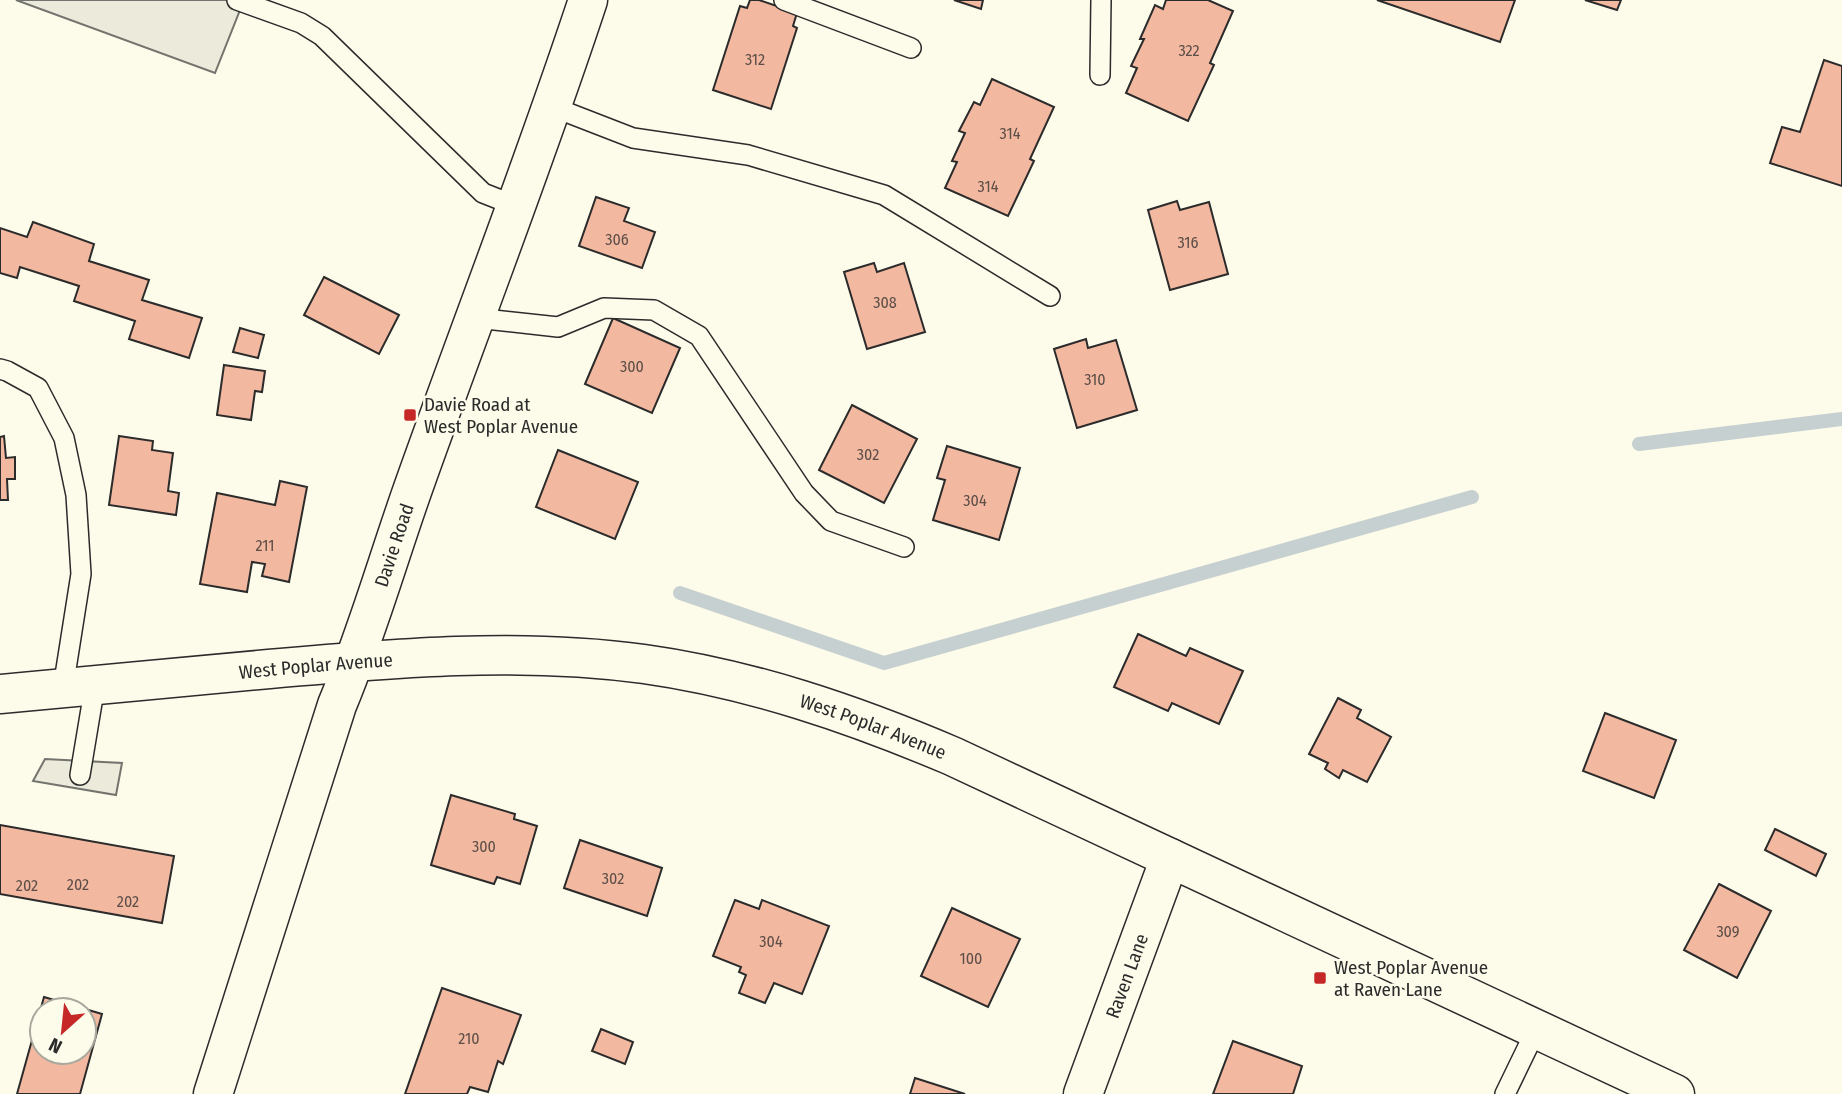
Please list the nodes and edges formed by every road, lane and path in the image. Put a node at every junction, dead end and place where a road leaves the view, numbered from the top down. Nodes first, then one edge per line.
1 (237, 0) edge
2 (588, 0) edge
3 (784, 0) edge
4 (1101, 0) edge
5 (911, 48) dead end
6 (1100, 75) dead end
7 (553, 107) junction
8 (516, 206) junction
9 (1050, 296) dead end
10 (476, 318) junction
11 (0, 369) edge
12 (904, 548) dead end
13 (356, 661) junction
14 (79, 687) junction
15 (0, 694) edge
16 (80, 775) dead end
17 (1170, 858) junction
18 (1536, 1030) junction
19 (213, 1094) edge
20 (1083, 1094) edge
21 (1505, 1094) edge
22 (1675, 1094) edge

1 - 8 lane
2 - 7 street, Davie Road
3 - 5 lane
4 - 6 lane
7 - 8 street, Davie Road
7 - 9 lane
8 - 10 street, Davie Road
10 - 12 lane
10 - 13 street, Davie Road
11 - 14 lane
13 - 14 street, West Poplar Avenue
13 - 17 street, West Poplar Avenue
13 - 19 street, Davie Road
14 - 15 street, West Poplar Avenue
14 - 16 lane
17 - 18 street, West Poplar Avenue
17 - 20 street, Raven Lane
18 - 21 lane
18 - 22 street, West Poplar Avenue

